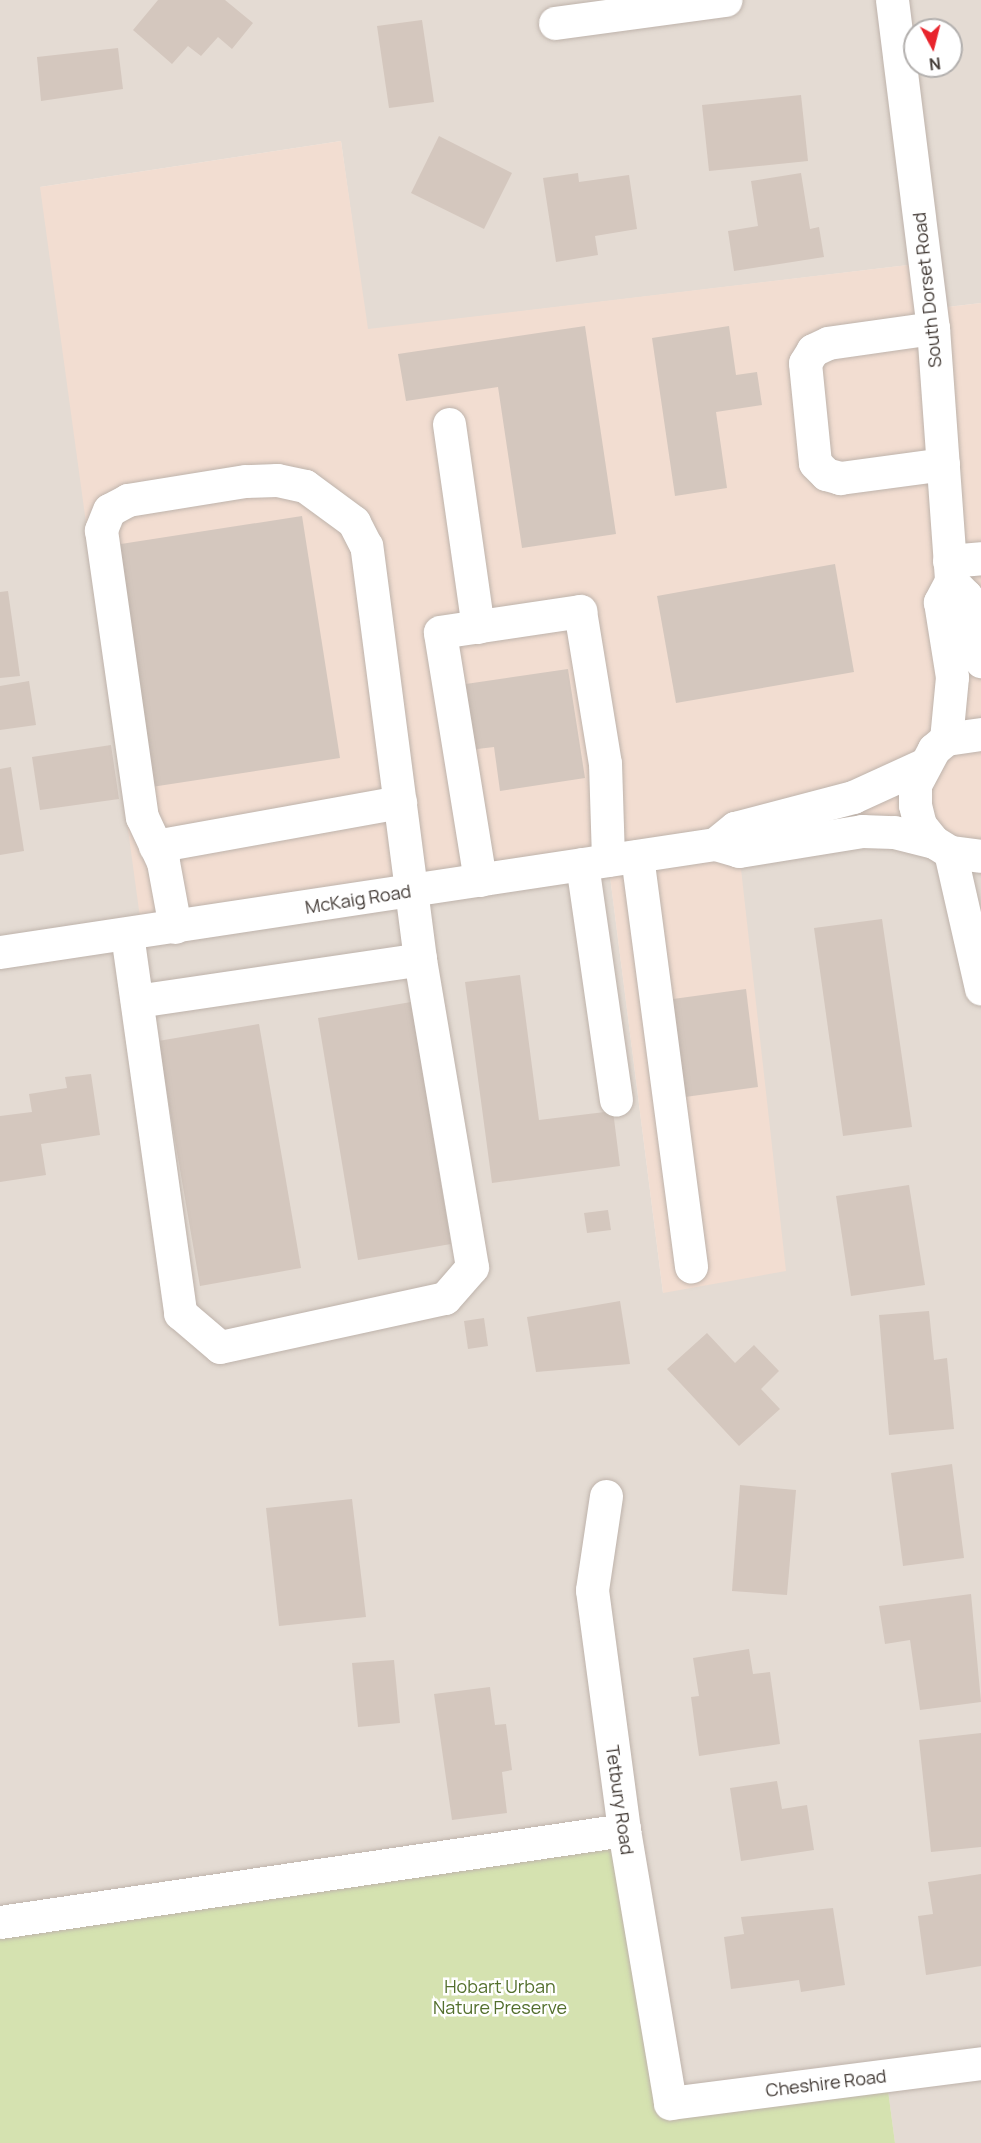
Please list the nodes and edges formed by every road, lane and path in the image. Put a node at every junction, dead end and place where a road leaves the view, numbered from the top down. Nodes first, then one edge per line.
1 (725, 0) edge
2 (892, 0) edge
3 (555, 23) dead end
4 (933, 328) junction
5 (449, 424) dead end
6 (942, 464) junction
7 (960, 567) edge
8 (478, 627) junction
9 (981, 661) edge
10 (981, 734) edge
11 (946, 740) junction
12 (923, 765) junction
13 (400, 802) junction
14 (715, 844) junction
15 (155, 846) junction
16 (955, 850) edge
17 (609, 860) junction
18 (480, 880) junction
19 (410, 891) junction
20 (175, 927) junction
21 (127, 934) junction
22 (0, 952) edge
23 (420, 959) junction
24 (981, 989) edge
25 (137, 1001) junction
26 (616, 1100) dead end
27 (691, 1266) dead end
28 (606, 1496) dead end
29 (624, 1830) junction
30 (0, 1922) edge
31 (981, 2063) edge
32 (670, 2103) joint

1 - 3 street
2 - 4 street, South Dorset Road
4 - 6 street, South Dorset Road
4 - 6 street
5 - 8 street
6 - 7 street, South Dorset Road
7 - 9 street
7 - 11 street, South Dorset Road
8 - 17 street
8 - 18 street
10 - 11 street
11 - 12 street
12 - 14 street, McKaig Road
12 - 16 street
13 - 15 street
13 - 15 street
13 - 19 street
14 - 16 street, McKaig Road
14 - 17 street, McKaig Road
15 - 20 street
16 - 24 street
17 - 18 street, McKaig Road
17 - 26 street
17 - 27 street
18 - 19 street, McKaig Road
19 - 20 street, McKaig Road
19 - 23 street
20 - 21 street, McKaig Road
21 - 22 street, McKaig Road
21 - 25 street
23 - 25 street
23 - 25 street
28 - 29 street, Tetbury Road
29 - 30 street
29 - 32 street, Tetbury Road
31 - 32 street, Cheshire Road

